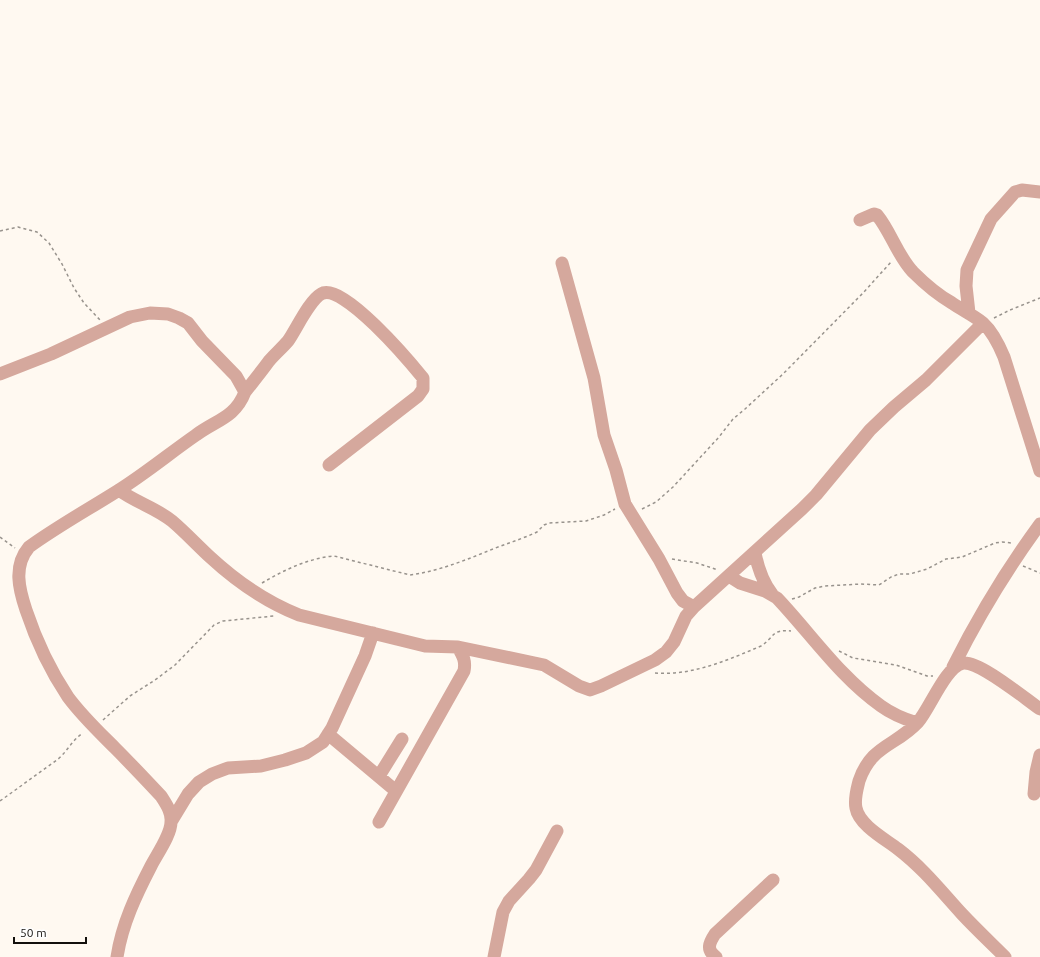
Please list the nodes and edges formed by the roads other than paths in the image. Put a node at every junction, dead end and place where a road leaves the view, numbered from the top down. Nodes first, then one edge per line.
1 (1040, 192) edge
2 (860, 220) dead end
3 (562, 263) dead end
4 (969, 313) junction
5 (983, 323) junction
6 (0, 374) edge
7 (245, 392) junction
8 (329, 465) dead end
9 (1040, 471) edge
10 (119, 490) junction
11 (1040, 524) edge
12 (755, 552) junction
13 (729, 576) junction
14 (774, 596) junction
15 (694, 606) junction
16 (373, 633) junction
17 (458, 647) junction
18 (949, 672) junction
19 (1040, 709) edge
20 (917, 723) junction
21 (328, 734) junction
22 (402, 739) dead end
23 (1040, 755) edge
24 (379, 776) junction
25 (396, 791) junction
26 (1034, 794) dead end
27 (171, 822) junction
28 (379, 822) dead end
29 (557, 832) dead end
30 (773, 880) dead end
31 (117, 957) edge
32 (494, 957) edge
33 (716, 957) edge
34 (1005, 957) edge

1 - 4 street
2 - 4 street
3 - 15 street
4 - 5 street
5 - 9 street
5 - 12 street
6 - 7 street
7 - 8 street
7 - 10 street
10 - 16 street
10 - 27 street
11 - 18 street
12 - 13 street
12 - 14 street
13 - 14 street
13 - 15 street
14 - 20 street
15 - 17 street
16 - 17 street
16 - 21 street
17 - 25 street
18 - 19 street
18 - 20 street
20 - 34 street
21 - 24 street
21 - 27 street
22 - 24 street
23 - 26 street
24 - 25 street
25 - 28 street
27 - 31 street
29 - 32 street
30 - 33 street

